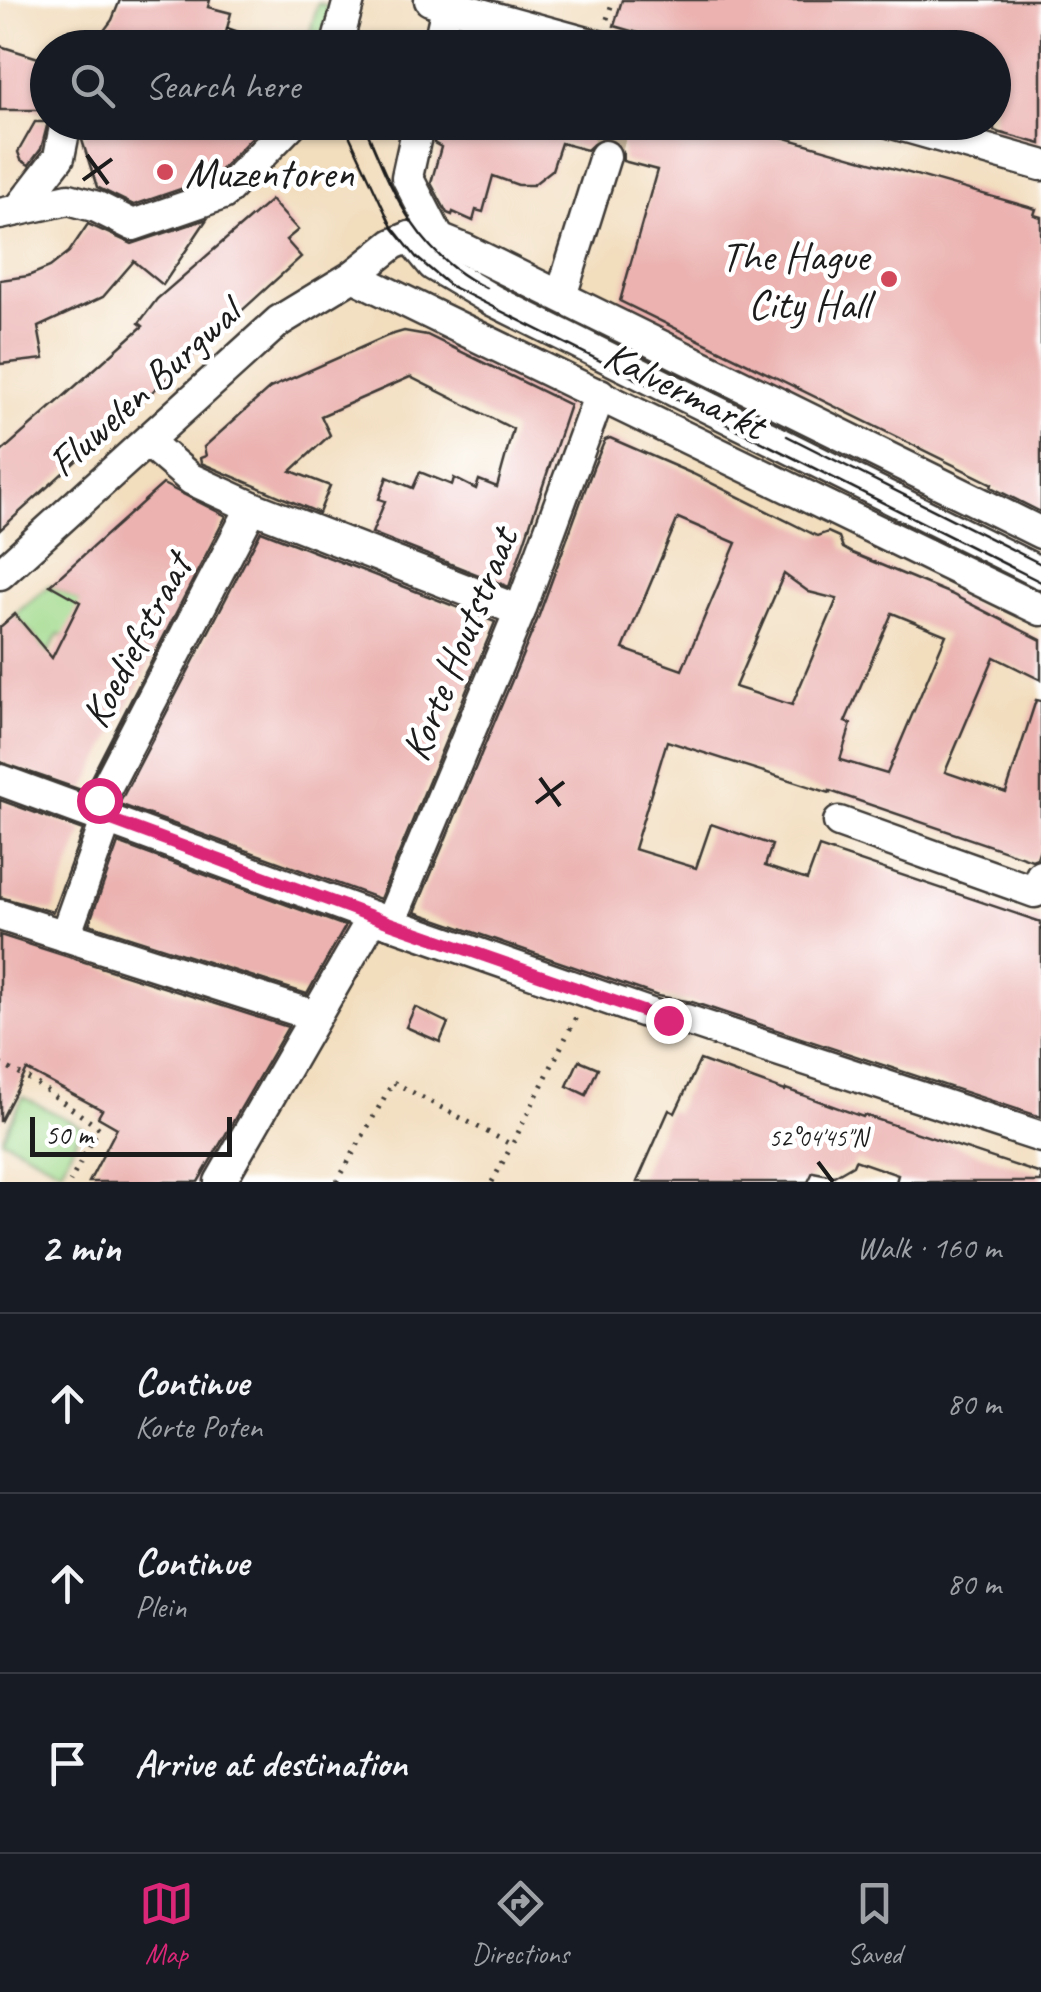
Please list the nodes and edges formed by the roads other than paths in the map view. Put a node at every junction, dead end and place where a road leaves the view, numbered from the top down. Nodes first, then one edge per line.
1 (349, 0) edge
2 (438, 1) edge
3 (341, 30) edge
4 (442, 30) edge
5 (541, 30) edge
6 (62, 140) edge
7 (276, 140) edge
8 (416, 140) edge
9 (953, 140) edge
10 (605, 156) tunnel mouth
11 (1041, 165) edge
12 (10, 212) edge
13 (424, 238) junction
14 (353, 276) junction
15 (562, 296) junction
16 (696, 363) junction
17 (682, 392) junction
18 (600, 394) junction
19 (665, 428) junction
20 (148, 442) junction
21 (252, 507) junction
22 (1041, 533) edge
23 (1041, 573) edge
24 (0, 574) edge
25 (1041, 610) edge
26 (520, 611) junction
27 (0, 780) edge
28 (100, 815) junction
29 (839, 822) dead end
30 (1041, 876) edge
31 (0, 915) edge
32 (382, 920) junction
33 (65, 936) junction
34 (315, 1016) junction
35 (1041, 1137) edge
36 (220, 1182) edge

1 - 3 street
2 - 4 street
2 - 5 street
6 - 12 street
7 - 12 street
8 - 13 street
9 - 11 street
10 - 15 street
13 - 14 street
13 - 15 street, Kalvermarkt
13 - 17 street, Kalvermarkt
14 - 18 street, Kalvermarkt
14 - 20 street, Fluwelen Burgwal
15 - 16 street, Kalvermarkt
16 - 17 street
16 - 22 street, Kalvermarkt
17 - 19 street
17 - 23 street, Kalvermarkt
18 - 19 street, Kalvermarkt
18 - 26 street, Korte Houtstraat
19 - 25 street, Kalvermarkt
20 - 21 street
20 - 24 street, Fluwelen Burgwal
21 - 26 street
21 - 28 street, Koediefstraat
26 - 32 street, Korte Houtstraat
27 - 28 street
28 - 32 street
28 - 33 street, Koediefstraat
29 - 30 street
31 - 33 street
32 - 34 street, Korte Houtstraat
32 - 35 street
33 - 34 street
34 - 36 street, Korte Houtstraat

